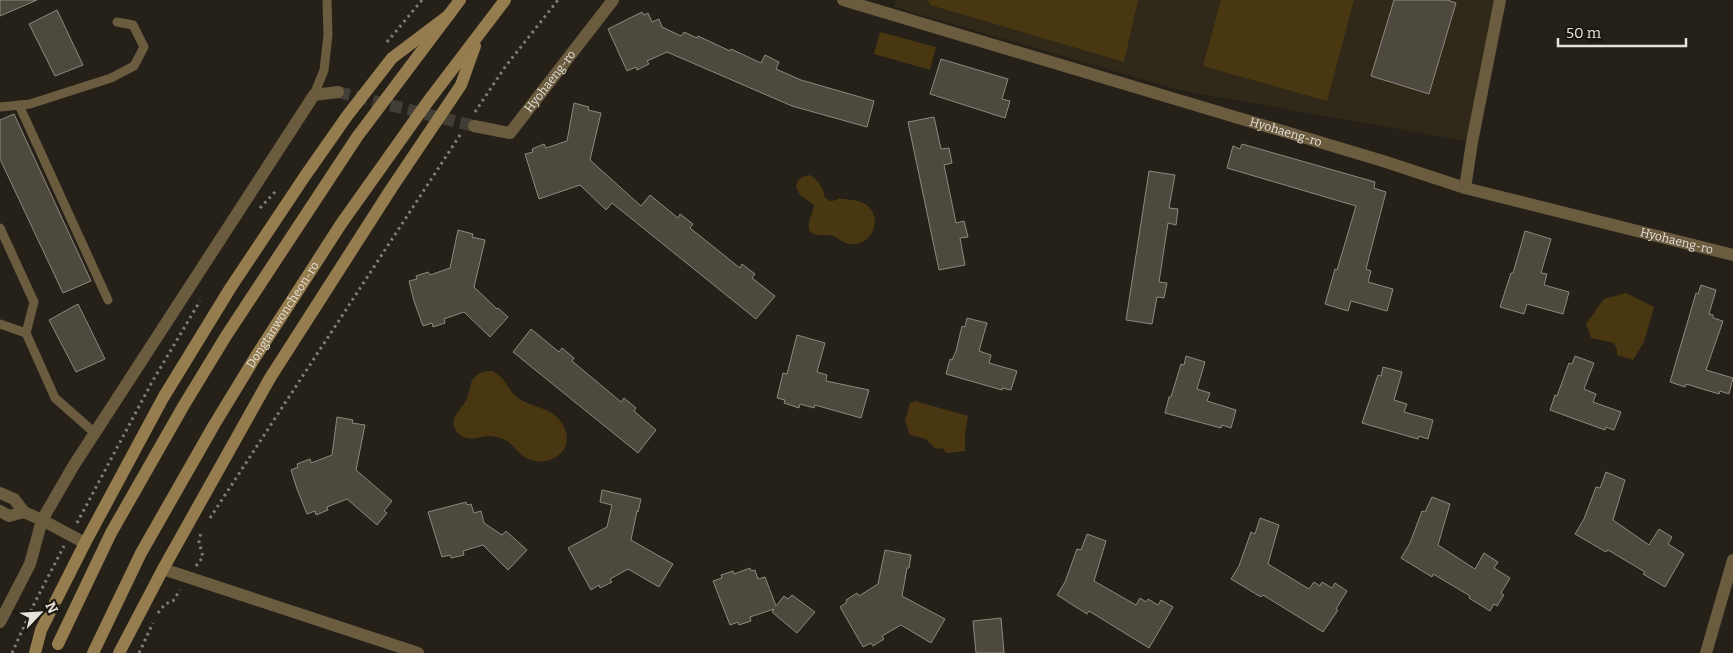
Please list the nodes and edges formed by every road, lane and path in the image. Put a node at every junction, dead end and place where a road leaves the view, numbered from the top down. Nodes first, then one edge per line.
1 (327, 0) edge
2 (460, 0) edge
3 (505, 0) edge
4 (558, 0) edge
5 (613, 0) edge
6 (843, 0) edge
7 (1500, 0) edge
8 (449, 15) junction
9 (117, 22) dead end
10 (478, 35) junction
11 (338, 92) tunnel mouth
12 (314, 96) junction
13 (19, 105) junction
14 (0, 108) edge
15 (471, 123) junction
16 (1465, 188) junction
17 (0, 228) edge
18 (1733, 255) edge
19 (108, 300) dead end
20 (0, 324) edge
21 (26, 333) junction
22 (96, 434) junction
23 (0, 493) edge
24 (0, 511) edge
25 (24, 512) junction
26 (42, 520) junction
27 (207, 524) dead end
28 (201, 532) dead end
29 (85, 543) junction
30 (1733, 560) edge
31 (163, 569) junction
32 (189, 577) junction
33 (0, 622) edge
34 (58, 644) dead end
35 (35, 653) edge
36 (93, 653) edge
37 (119, 653) edge
38 (139, 653) edge
39 (418, 653) edge
40 (1706, 653) edge

1 - 12 lane
2 - 8 main road
3 - 10 main road, Dongtanwoncheon-ro
4 - 15 path
5 - 15 street, Hyohaeng-ro
6 - 16 street, Hyohaeng-ro
7 - 16 street
8 - 29 main road
8 - 34 main road
9 - 13 lane
10 - 31 main road
10 - 36 main road, Dongtanwoncheon-ro
11 - 12 street
12 - 22 street
13 - 14 lane
13 - 19 lane
15 - 27 path
16 - 18 street, Hyohaeng-ro
17 - 21 lane
20 - 21 lane
21 - 22 lane
22 - 26 street
23 - 25 street
24 - 25 street
25 - 26 street
26 - 29 street
26 - 33 street
28 - 32 path
29 - 35 main road
30 - 40 street
31 - 32 street
31 - 37 main road
32 - 38 path
32 - 39 street

